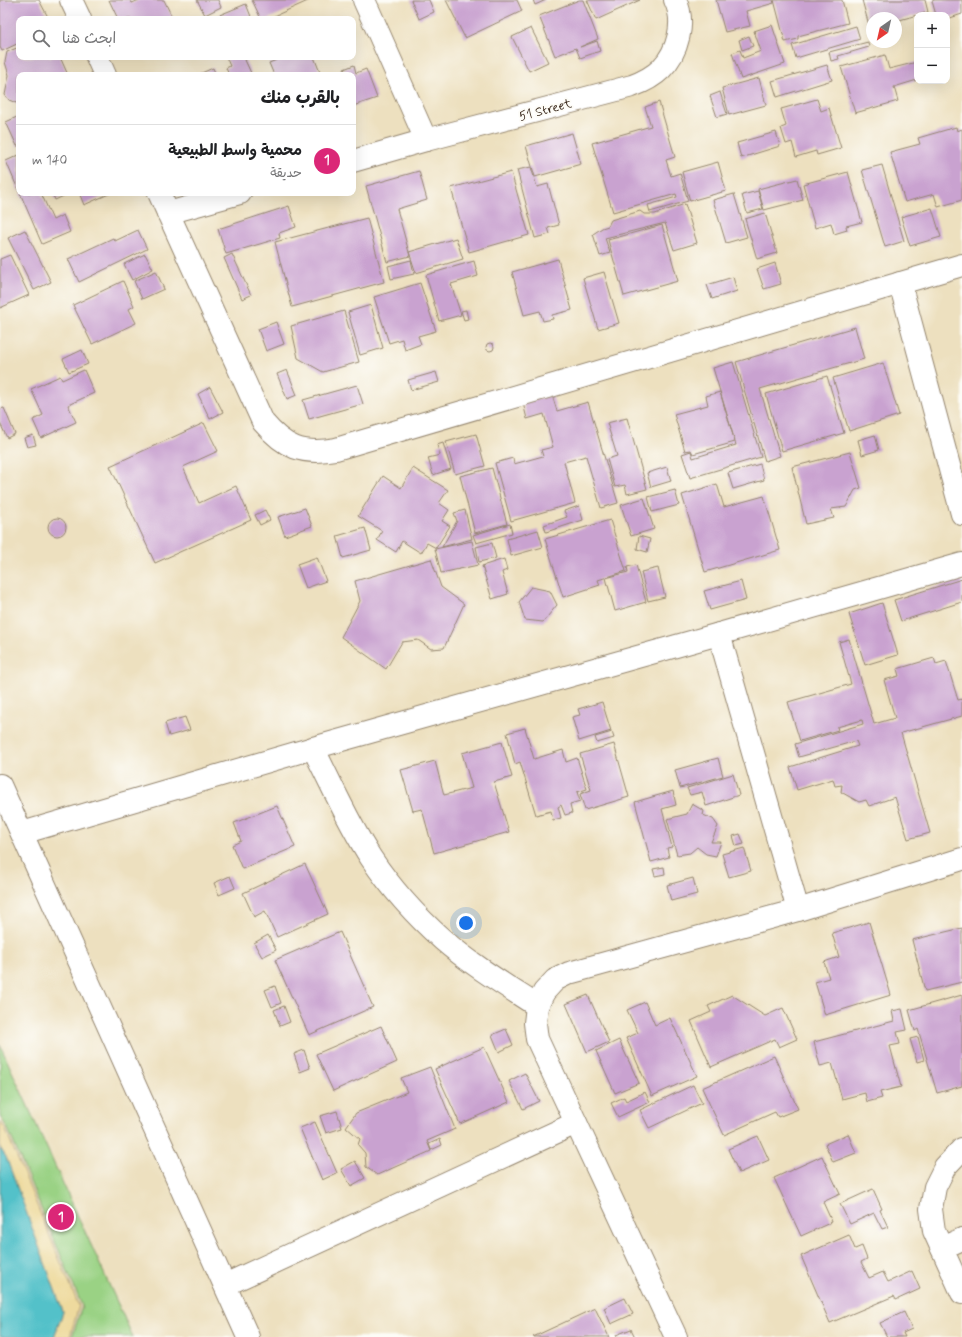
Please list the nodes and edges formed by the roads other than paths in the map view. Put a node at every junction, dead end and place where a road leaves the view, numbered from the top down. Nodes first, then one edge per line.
1 (71, 0) edge
2 (364, 0) edge
3 (675, 0) edge
4 (79, 16) edge
5 (98, 60) edge
6 (104, 72) edge
7 (426, 140) junction
8 (356, 160) edge
9 (160, 196) edge
10 (229, 196) edge
11 (168, 213) junction
12 (962, 265) edge
13 (900, 283) junction
14 (962, 514) edge
15 (962, 564) edge
16 (719, 634) junction
17 (313, 748) junction
18 (0, 786) edge
19 (22, 834) junction
20 (962, 859) edge
21 (798, 910) junction
22 (537, 1006) junction
23 (576, 1123) junction
24 (962, 1149) edge
25 (962, 1239) edge
26 (942, 1248) junction
27 (225, 1285) junction
28 (962, 1293) edge
29 (248, 1337) edge
30 (676, 1337) edge

1 - 4 street
2 - 7 street
3 - 7 street, 51 Street
5 - 6 street
7 - 8 street, 51 Street
9 - 11 street
10 - 11 street
11 - 13 street
12 - 13 street
13 - 14 street
15 - 16 street
16 - 17 street
16 - 21 street
17 - 19 street
17 - 22 street
18 - 19 street
19 - 27 street
20 - 21 street
21 - 22 street
22 - 23 street
23 - 27 street
23 - 30 street
24 - 26 street
25 - 26 street
26 - 28 street
27 - 29 street

